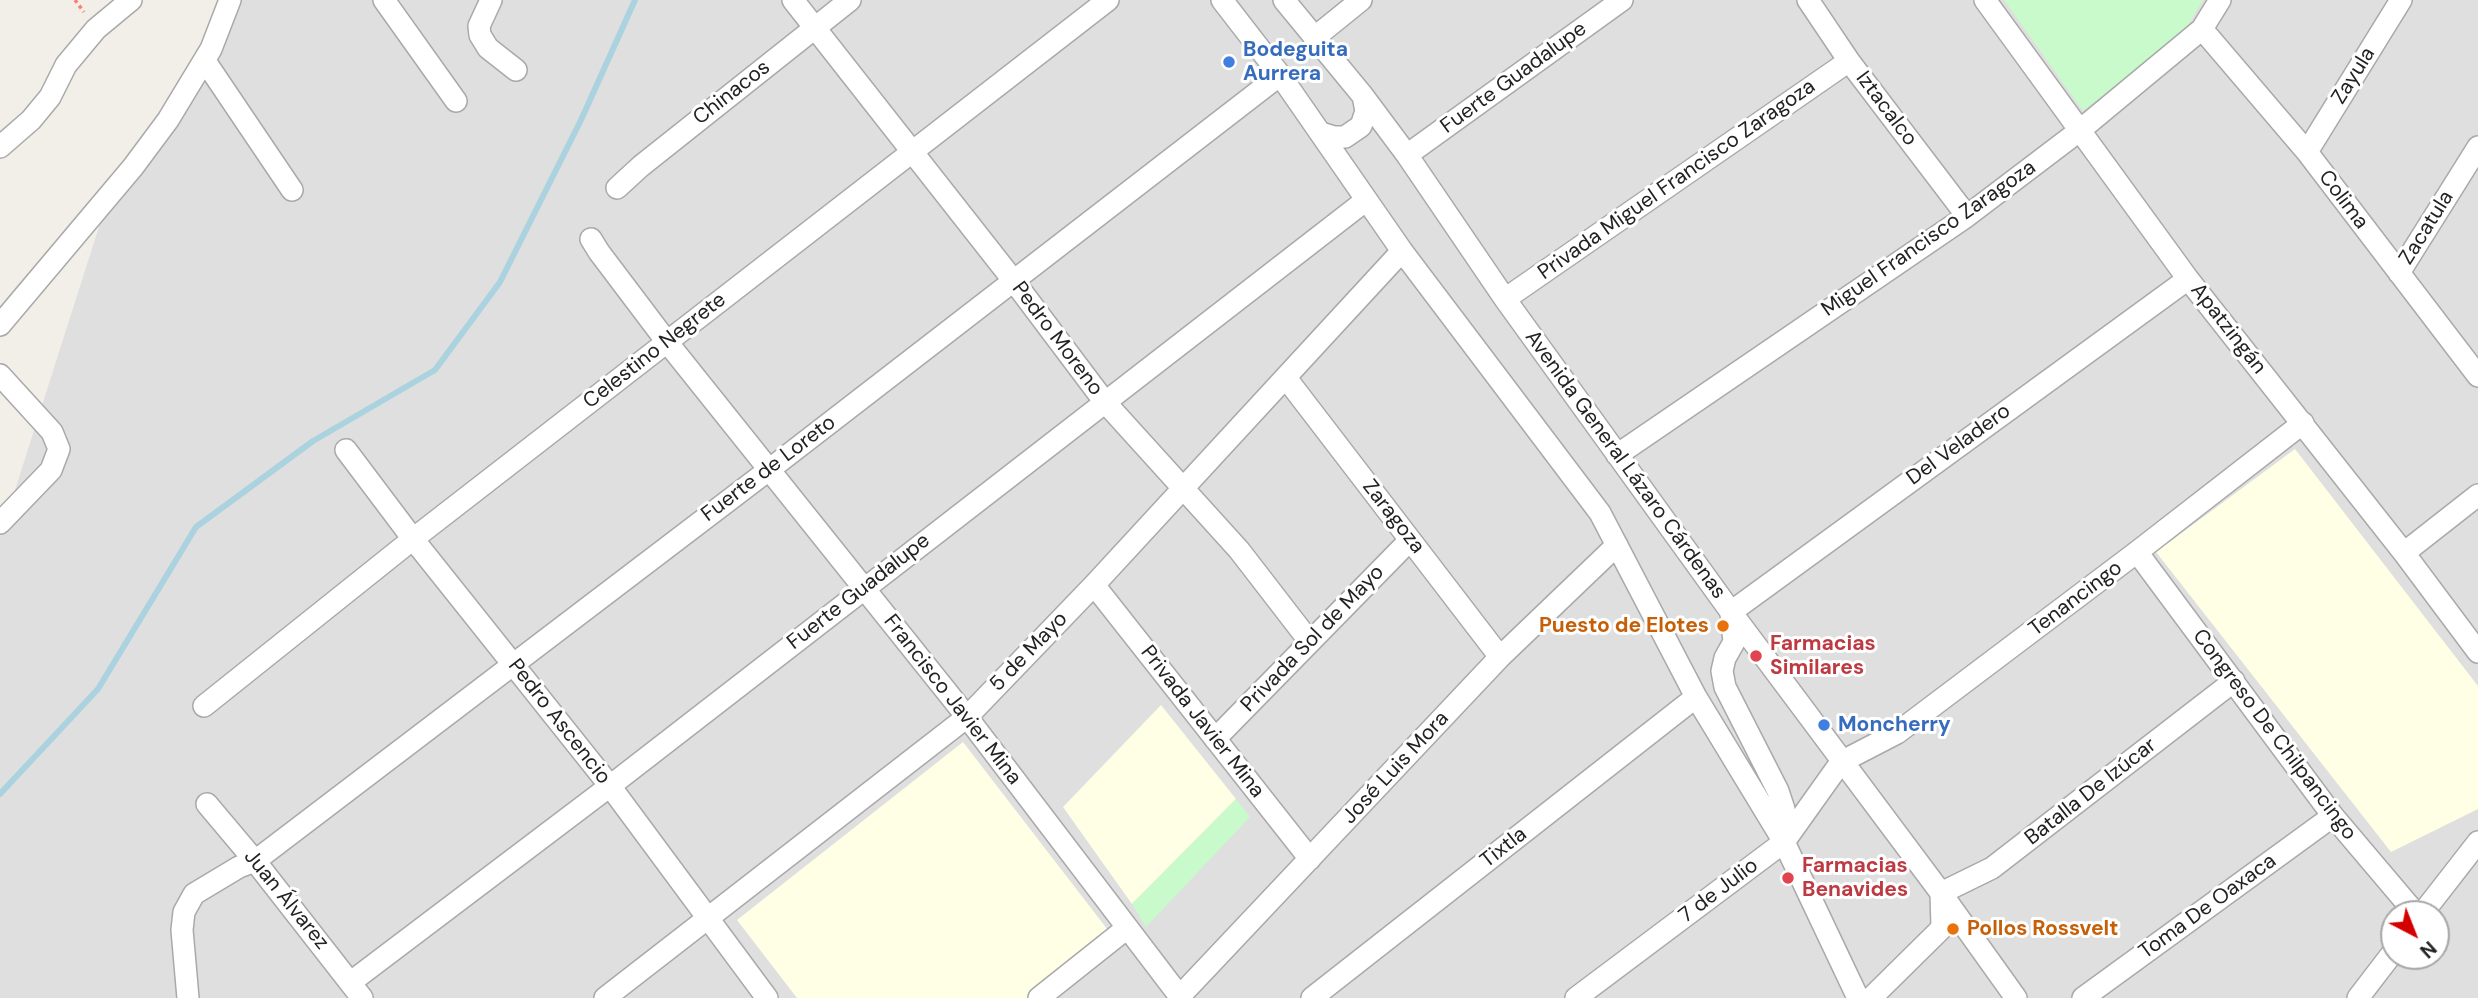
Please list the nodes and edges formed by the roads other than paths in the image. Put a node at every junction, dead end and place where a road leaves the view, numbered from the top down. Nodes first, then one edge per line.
1 (131, 0) edge
2 (230, 0) edge
3 (384, 0) edge
4 (491, 0) edge
5 (793, 0) edge
6 (850, 0) edge
7 (1108, 0) edge
8 (1222, 0) edge
9 (1284, 0) edge
10 (1361, 0) edge
11 (1622, 0) edge
12 (1808, 0) edge
13 (1985, 0) edge
14 (2220, 0) edge
15 (2401, 0) edge
16 (815, 27) junction
17 (2202, 29) junction
18 (1314, 38) junction
19 (205, 61) junction
20 (1850, 61) junction
21 (516, 70) dead end
22 (1279, 75) junction
23 (1363, 96) junction
24 (456, 102) dead end
25 (2079, 131) junction
26 (1321, 133) junction
27 (0, 147) edge
28 (2478, 147) edge
29 (912, 151) junction
30 (2307, 152) junction
31 (1407, 155) junction
32 (617, 188) dead end
33 (292, 190) dead end
34 (1366, 201) junction
35 (1967, 216) junction
36 (591, 239) dead end
37 (1402, 251) junction
38 (2399, 273) junction
39 (2188, 279) junction
40 (1013, 280) junction
41 (1505, 299) junction
42 (0, 325) edge
43 (667, 342) junction
44 (0, 374) edge
45 (2478, 376) edge
46 (1286, 378) junction
47 (1104, 401) junction
48 (2302, 424) junction
49 (346, 450) dead end
50 (1617, 455) junction
51 (770, 469) junction
52 (1182, 489) junction
53 (2478, 495) edge
54 (0, 523) edge
55 (413, 539) junction
56 (1410, 540) junction
57 (1617, 545) junction
58 (2137, 552) junction
59 (2404, 553) junction
60 (1094, 585) junction
61 (864, 587) junction
62 (1731, 612) junction
63 (1310, 642) junction
64 (2478, 652) edge
65 (1500, 657) junction
66 (513, 663) junction
67 (2234, 681) junction
68 (1696, 697) junction
69 (204, 706) dead end
70 (967, 717) junction
71 (1216, 739) junction
72 (1841, 762) junction
73 (610, 786) junction
74 (207, 804) dead end
75 (2333, 816) junction
76 (1784, 842) junction
77 (2478, 842) edge
78 (1310, 859) junction
79 (255, 861) junction
80 (1941, 893) junction
81 (2404, 900) edge
82 (2433, 900) edge
83 (707, 919) junction
84 (1127, 928) junction
85 (2380, 969) edge
86 (357, 990) edge
87 (1181, 997) edge
88 (188, 998) edge
89 (605, 998) edge
90 (768, 998) edge
91 (1039, 998) edge
92 (1312, 998) edge
93 (1576, 998) edge
94 (1858, 998) edge
95 (1871, 998) edge
96 (2017, 998) edge
97 (2083, 998) edge
98 (2358, 998) edge

1 - 27 street
2 - 19 street
3 - 24 street
4 - 21 street
5 - 16 street, Pedro Moreno
6 - 16 street, Chinacos
7 - 29 street, Celestino Negrete
8 - 22 street
9 - 18 street, Avenida General Lázaro Cárdenas
10 - 18 street
11 - 31 street, Fuerte Guadalupe
12 - 20 street, Iztacalco
13 - 25 street, Apatzingán
14 - 17 street, Miguel Francisco Zaragoza
15 - 30 street, Zayula
16 - 29 street, Pedro Moreno
16 - 32 street, Chinacos
17 - 25 street, Miguel Francisco Zaragoza
17 - 30 street, Colima
18 - 23 street, Avenida General Lázaro Cárdenas
19 - 33 street
19 - 42 street
20 - 35 street, Iztacalco
20 - 41 street, Privada Miguel Francisco Zaragoza
22 - 26 street
22 - 40 street, Fuerte de Loreto
23 - 26 street
23 - 31 street, Avenida General Lázaro Cárdenas
25 - 35 street, Miguel Francisco Zaragoza
25 - 39 street, Apatzingán
26 - 34 street
28 - 38 street, Zacatula
29 - 40 street, Pedro Moreno
29 - 43 street, Celestino Negrete
30 - 38 street, Colima
31 - 41 street, Avenida General Lázaro Cárdenas
34 - 37 street
34 - 47 street, Fuerte Guadalupe
35 - 50 street, Miguel Francisco Zaragoza
36 - 43 street, Francisco Javier Mina
37 - 46 street, 5 de Mayo
37 - 57 street
38 - 45 street, Colima
39 - 48 street, Apatzingán
39 - 62 street, Del Veladero
40 - 47 street, Pedro Moreno
40 - 51 street, Fuerte de Loreto
41 - 50 street, Avenida General Lázaro Cárdenas
43 - 51 street, Francisco Javier Mina
43 - 55 street, Celestino Negrete
44 - 54 street
46 - 52 street, 5 de Mayo
46 - 56 street, Zaragoza
47 - 52 street, Pedro Moreno
47 - 61 street, Fuerte Guadalupe
48 - 58 street, Tenancingo
48 - 59 street, Apatzingán
49 - 55 street, Pedro Ascencio
50 - 62 street, Avenida General Lázaro Cárdenas
51 - 61 street, Francisco Javier Mina
51 - 66 street, Fuerte de Loreto
52 - 60 street, 5 de Mayo
52 - 63 street, Pedro Moreno
53 - 59 street
55 - 66 street, Pedro Ascencio
55 - 69 street, Celestino Negrete
56 - 63 street, Privada Sol de Mayo
56 - 65 street, Zaragoza
57 - 65 street, José Luis Mora
57 - 68 street
58 - 67 street, Congreso De Chilpancingo
58 - 72 street, Tenancingo
59 - 64 street, Apatzingán
60 - 70 street, 5 de Mayo
60 - 71 street, Privada Javier Mina
61 - 70 street, Francisco Javier Mina
61 - 73 street, Fuerte Guadalupe
62 - 72 street, Avenida General Lázaro Cárdenas
62 - 76 street
63 - 71 street, Privada Sol de Mayo
65 - 78 street, José Luis Mora
66 - 73 street, Pedro Ascencio
66 - 79 street, Fuerte de Loreto
67 - 75 street, Congreso De Chilpancingo
67 - 80 street, Batalla De Izúcar
68 - 76 street
68 - 92 street, Tixtla
70 - 83 street, 5 de Mayo
70 - 84 street, Francisco Javier Mina
71 - 78 street, Privada Javier Mina
72 - 76 street, 7 de Julio
72 - 80 street, Avenida General Lázaro Cárdenas
73 - 83 street, Pedro Ascencio
73 - 86 street, Fuerte Guadalupe
74 - 79 street, Juan Álvarez
75 - 81 street, Congreso De Chilpancingo
75 - 97 street, Toma De Oaxaca
76 - 93 street, 7 de Julio
76 - 94 street
77 - 82 street
78 - 87 street, José Luis Mora
79 - 86 street, Juan Álvarez
79 - 88 street, Fuerte de Loreto
80 - 95 street
80 - 96 street, Avenida General Lázaro Cárdenas
83 - 89 street, 5 de Mayo
83 - 90 street, Pedro Ascencio
84 - 87 street, Francisco Javier Mina
84 - 91 street
85 - 98 street

